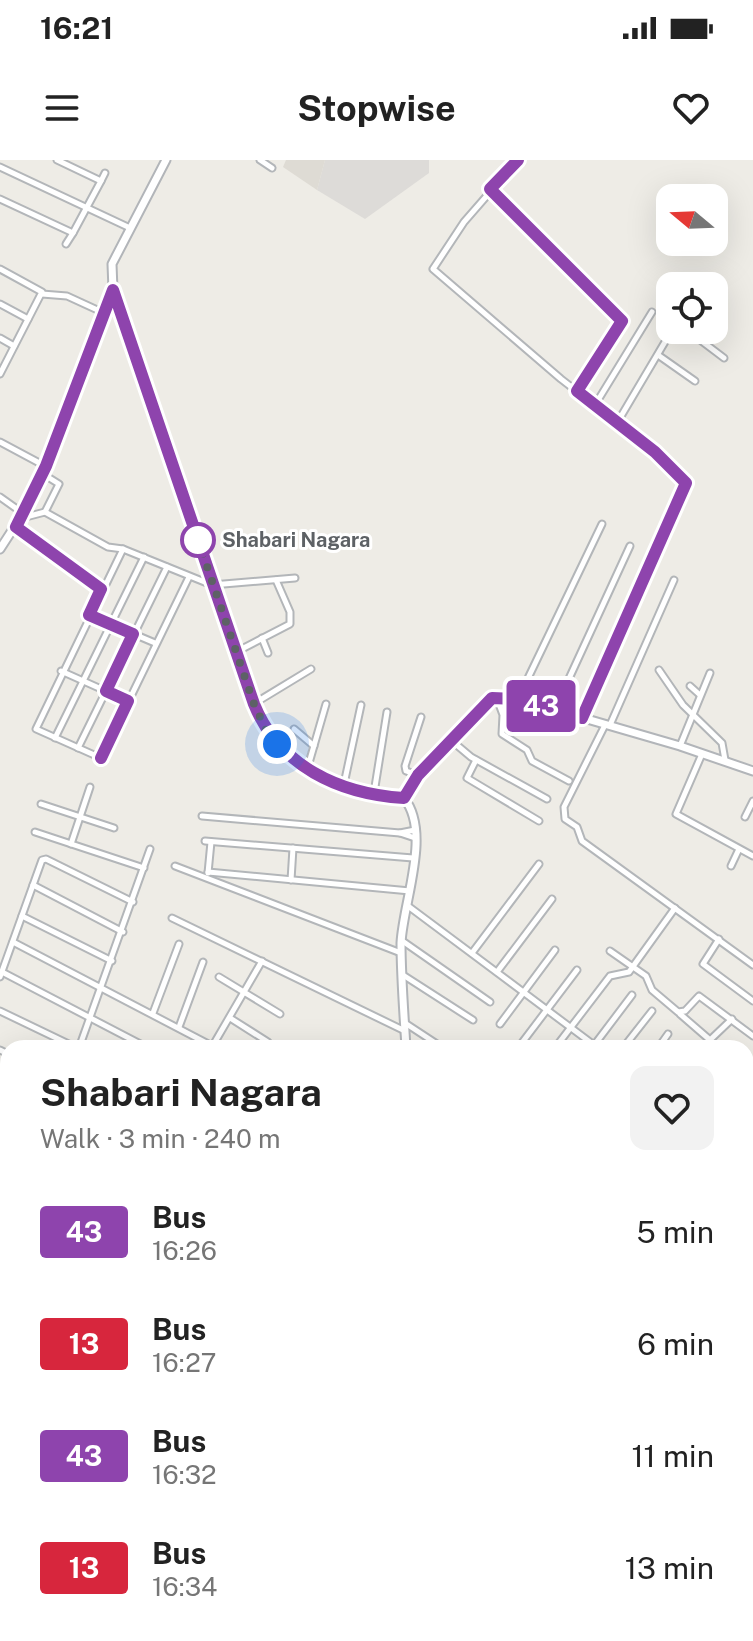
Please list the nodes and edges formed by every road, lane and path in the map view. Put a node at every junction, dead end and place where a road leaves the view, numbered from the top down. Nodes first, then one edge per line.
1 (57, 160) edge
2 (166, 160) edge
3 (260, 160) edge
4 (518, 160) edge
5 (0, 167) edge
6 (272, 168) dead end
7 (105, 173) dead end
8 (101, 181) junction
9 (490, 189) junction
10 (0, 199) edge
11 (88, 208) junction
12 (130, 228) junction
13 (73, 233) junction
14 (66, 244) dead end
15 (0, 269) edge
16 (113, 290) junction
17 (42, 294) junction
18 (0, 304) edge
19 (652, 312) dead end
20 (104, 313) junction
21 (28, 319) junction
22 (0, 338) edge
23 (664, 344) edge
24 (706, 344) edge
25 (14, 346) junction
26 (658, 355) junction
27 (724, 358) dead end
28 (0, 372) edge
29 (695, 381) dead end
30 (577, 391) junction
31 (595, 405) junction
32 (617, 423) junction
33 (0, 442) edge
34 (44, 470) junction
35 (0, 497) edge
36 (45, 512) junction
37 (23, 516) junction
38 (602, 524) dead end
39 (16, 527) junction
40 (0, 530) edge
41 (10, 536) junction
42 (630, 546) dead end
43 (0, 549) edge
44 (123, 549) junction
45 (144, 557) junction
46 (167, 567) junction
47 (189, 577) junction
48 (295, 578) dead end
49 (276, 579) junction
50 (674, 580) dead end
51 (212, 585) junction
52 (101, 589) junction
53 (89, 615) junction
54 (110, 624) junction
55 (133, 634) junction
56 (262, 638) junction
57 (155, 643) junction
58 (236, 652) junction
59 (268, 653) dead end
60 (311, 669) dead end
61 (659, 670) dead end
62 (61, 671) junction
63 (710, 673) dead end
64 (84, 681) junction
65 (690, 686) dead end
66 (106, 691) junction
67 (700, 695) junction
68 (496, 696) junction
69 (518, 699) junction
70 (128, 701) junction
71 (254, 704) junction
72 (326, 704) dead end
73 (361, 705) dead end
74 (555, 710) junction
75 (387, 712) dead end
76 (693, 713) junction
77 (421, 717) dead end
78 (582, 718) junction
79 (607, 726) junction
80 (294, 729) dead end
81 (55, 738) junction
82 (452, 741) junction
83 (314, 746) junction
84 (680, 746) junction
85 (78, 748) junction
86 (702, 753) junction
87 (476, 760) junction
88 (725, 760) junction
89 (307, 771) junction
90 (753, 771) edge
91 (418, 775) junction
92 (569, 781) dead end
93 (344, 785) junction
94 (90, 787) dead end
95 (374, 794) junction
96 (404, 798) junction
97 (547, 799) dead end
98 (753, 801) edge
99 (41, 804) dead end
100 (202, 816) dead end
101 (80, 817) junction
102 (745, 817) dead end
103 (539, 821) dead end
104 (114, 828) dead end
105 (35, 832) dead end
106 (415, 834) junction
107 (71, 844) junction
108 (293, 848) junction
109 (150, 849) dead end
110 (739, 849) junction
111 (753, 856) edge
112 (413, 858) junction
113 (539, 864) dead end
114 (175, 866) dead end
115 (731, 866) dead end
116 (144, 868) junction
117 (208, 875) junction
118 (291, 880) junction
119 (33, 885) junction
120 (410, 891) junction
121 (552, 899) dead end
122 (133, 902) junction
123 (408, 906) junction
124 (675, 908) junction
125 (22, 916) junction
126 (172, 918) dead end
127 (123, 932) junction
128 (719, 939) junction
129 (401, 940) junction
130 (13, 942) junction
131 (179, 944) dead end
132 (555, 950) dead end
133 (610, 951) dead end
134 (472, 953) junction
135 (402, 954) junction
136 (112, 961) junction
137 (262, 961) junction
138 (203, 962) dead end
139 (753, 965) edge
140 (633, 966) junction
141 (577, 970) dead end
142 (497, 972) junction
143 (1, 974) edge
144 (403, 975) junction
145 (219, 977) dead end
146 (101, 988) junction
147 (524, 992) junction
148 (245, 993) junction
149 (632, 995) dead end
150 (753, 1001) edge
151 (490, 1002) dead end
152 (547, 1010) junction
153 (0, 1011) edge
154 (652, 1011) dead end
155 (678, 1012) junction
156 (153, 1013) junction
157 (280, 1014) dead end
158 (90, 1017) junction
159 (230, 1018) junction
160 (732, 1019) junction
161 (473, 1020) dead end
162 (500, 1024) dead end
163 (179, 1027) junction
164 (405, 1027) junction
165 (570, 1027) junction
166 (668, 1034) dead end
167 (753, 1036) edge
168 (61, 1040) edge
169 (81, 1040) edge
170 (133, 1040) edge
171 (201, 1040) edge
172 (217, 1040) edge
173 (265, 1040) edge
174 (406, 1040) edge
175 (429, 1040) edge
176 (524, 1040) edge
177 (561, 1040) edge
178 (586, 1040) edge
179 (600, 1040) edge
180 (629, 1040) edge
181 (664, 1040) edge

1 - 8 street
2 - 12 street
3 - 6 street
4 - 9 street
5 - 11 street
7 - 8 street
8 - 11 street
9 - 30 street
9 - 30 street
10 - 13 street
11 - 12 street
11 - 13 street
12 - 16 street
13 - 14 street
15 - 17 street
16 - 20 street
16 - 51 street
17 - 20 street
17 - 21 street
18 - 21 street
19 - 31 street
20 - 34 street
21 - 25 street
22 - 25 street
23 - 26 street
24 - 27 street
25 - 28 street
26 - 29 street
26 - 32 street
30 - 31 street
31 - 32 street
32 - 78 street
33 - 34 street
34 - 36 street
34 - 37 street
35 - 37 street
36 - 37 street
36 - 44 street
37 - 39 street
38 - 69 street
39 - 41 street
39 - 52 street
40 - 41 street
41 - 43 street
42 - 74 street
44 - 45 street
44 - 52 street
45 - 46 street
45 - 54 street
46 - 47 street
46 - 55 street
47 - 51 street
47 - 57 street
48 - 49 street
49 - 51 street
49 - 56 street
50 - 79 street
51 - 58 street
52 - 53 street
53 - 54 street
53 - 62 street
54 - 55 street
54 - 64 street
55 - 57 street
55 - 66 street
56 - 58 street
56 - 59 street
57 - 70 street
58 - 71 street
60 - 71 street
61 - 76 street
62 - 64 street
62 - 81 street
63 - 67 street
64 - 66 street
64 - 81 street
65 - 67 street
66 - 70 street
66 - 85 street
67 - 76 street
68 - 69 street
68 - 82 street
68 - 92 street
69 - 74 street
70 - 85 street
71 - 89 street
72 - 83 street
73 - 93 street
74 - 78 street
75 - 95 street
76 - 84 street
76 - 88 street
77 - 91 street
78 - 79 street
79 - 84 street
79 - 124 street
80 - 83 street
81 - 85 street
82 - 87 street
82 - 91 street
83 - 89 street
84 - 86 street
86 - 88 street
86 - 110 street
87 - 97 street
87 - 103 street
88 - 90 street
89 - 93 street
91 - 96 street
93 - 95 street
94 - 101 street
95 - 96 street
96 - 106 street
98 - 102 street
99 - 101 street
100 - 106 street
101 - 104 street
101 - 107 street
105 - 107 street
106 - 112 street
107 - 116 street
108 - 112 street
108 - 117 street
108 - 118 street
109 - 116 street
110 - 111 street
110 - 115 street
112 - 120 street
113 - 134 street
114 - 117 street
116 - 122 street
117 - 118 street
117 - 135 street
118 - 120 street
119 - 122 street
119 - 125 street
119 - 127 street
120 - 123 street
121 - 142 street
122 - 127 street
123 - 129 street
123 - 134 street
124 - 128 street
124 - 140 street
125 - 130 street
125 - 136 street
126 - 137 street
127 - 136 street
128 - 139 street
128 - 150 street
129 - 135 street
129 - 151 street
130 - 143 street
130 - 146 street
131 - 156 street
132 - 147 street
133 - 140 street
134 - 142 street
135 - 144 street
136 - 146 street
137 - 148 street
137 - 164 street
138 - 163 street
140 - 155 street
140 - 165 street
141 - 152 street
142 - 147 street
143 - 158 street
144 - 161 street
144 - 164 street
145 - 148 street
146 - 156 street
146 - 158 street
147 - 152 street
147 - 162 street
148 - 157 street
148 - 159 street
149 - 179 street
152 - 165 street
152 - 176 street
153 - 168 street
154 - 180 street
155 - 160 street
155 - 160 street
156 - 163 street
158 - 169 street
158 - 170 street
159 - 172 street
159 - 173 street
160 - 167 street
163 - 171 street
164 - 174 street
164 - 175 street
165 - 177 street
165 - 178 street
166 - 181 street

